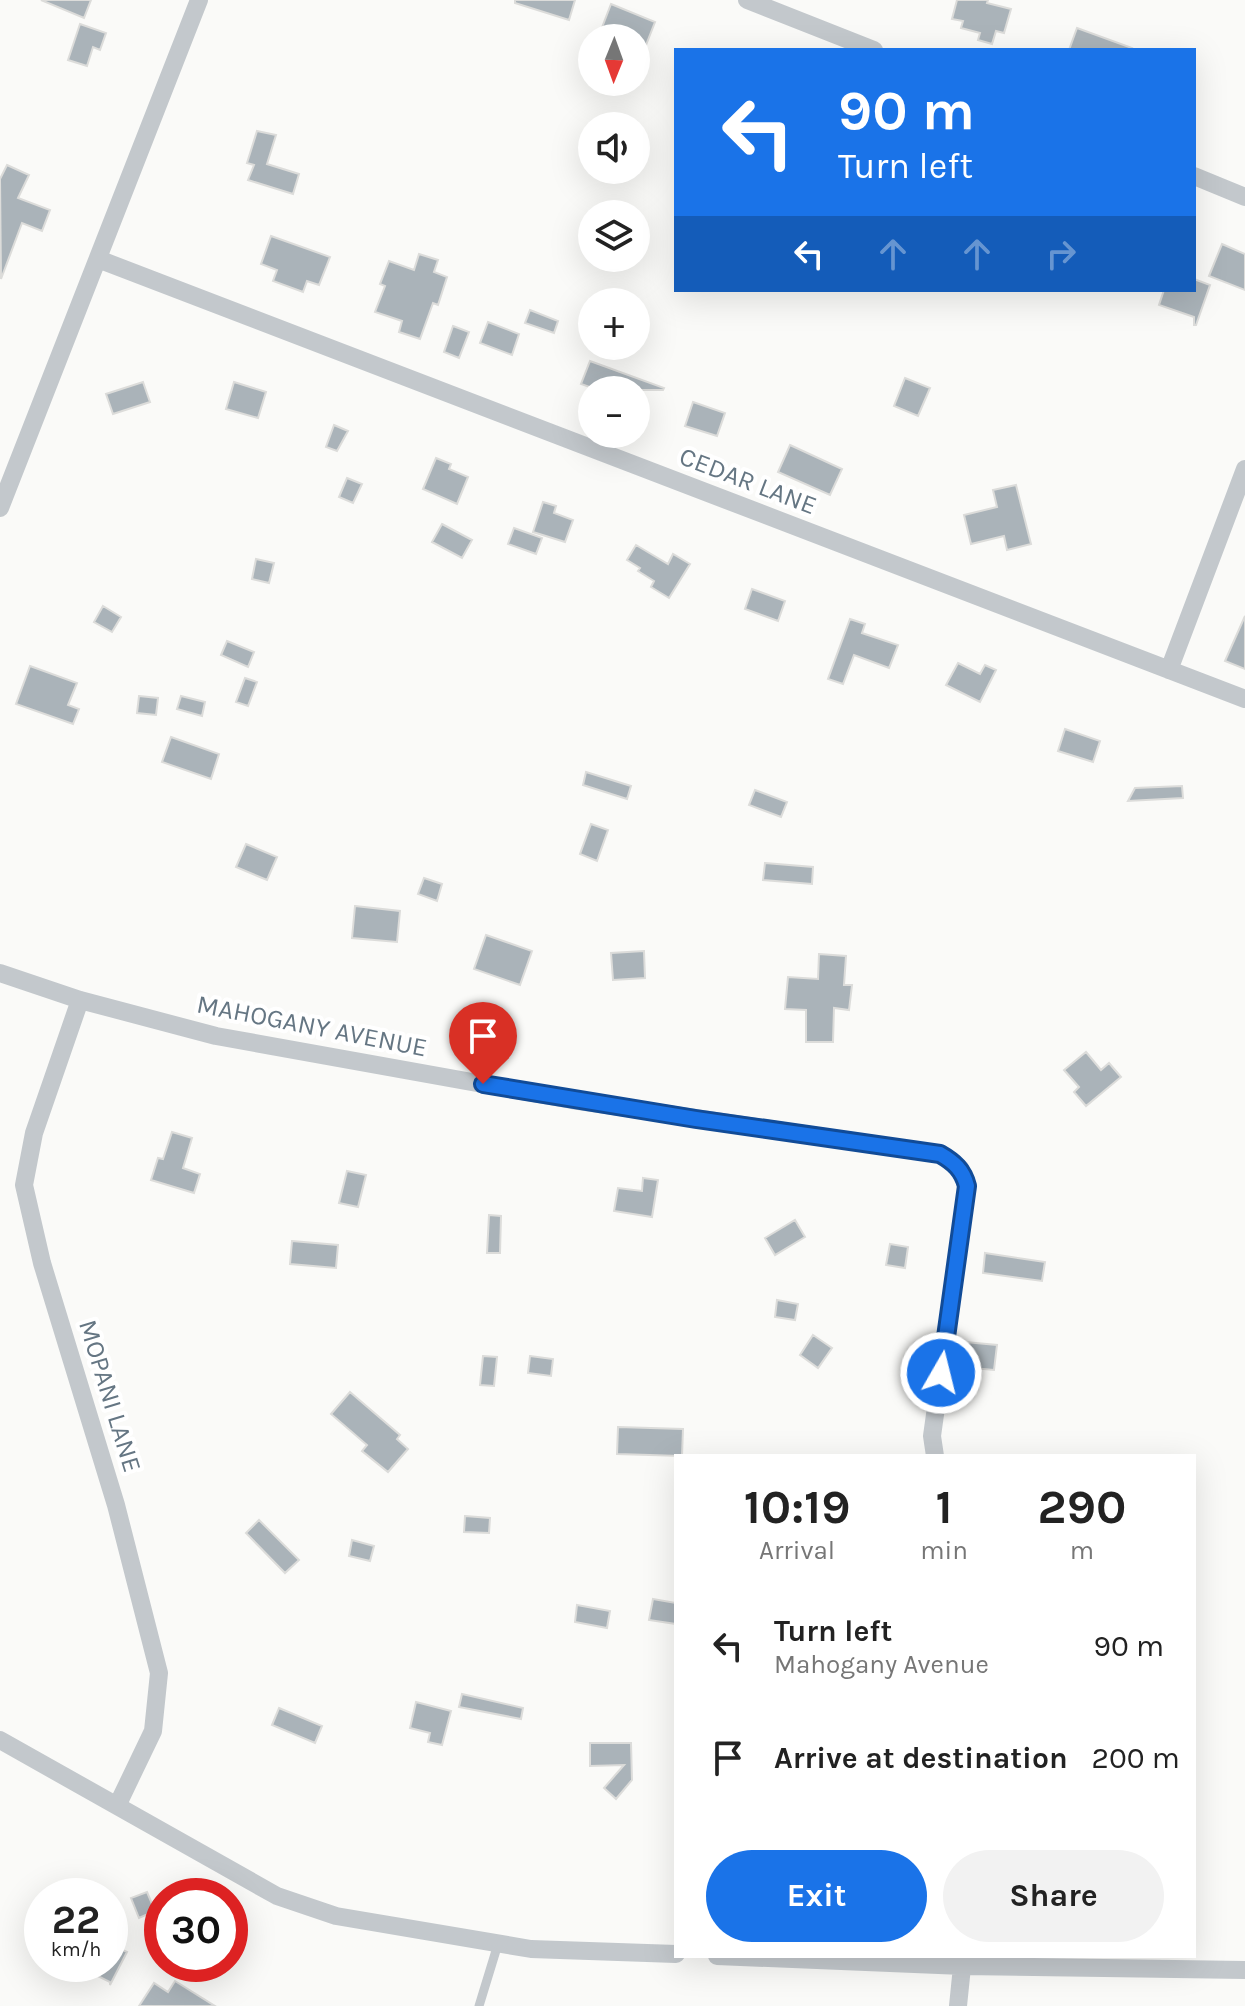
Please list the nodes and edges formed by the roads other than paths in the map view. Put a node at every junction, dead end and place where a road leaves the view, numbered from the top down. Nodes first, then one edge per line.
1 (199, 0) edge
2 (747, 0) edge
3 (869, 48) edge
4 (1196, 177) edge
5 (1245, 197) edge
6 (98, 259) junction
7 (1245, 469) edge
8 (0, 508) edge
9 (1169, 670) junction
10 (1245, 699) edge
11 (0, 973) edge
12 (80, 1000) junction
13 (935, 1454) edge
14 (0, 1740) edge
15 (117, 1806) junction
16 (498, 1944) junction
17 (674, 1954) edge
18 (815, 1958) edge
19 (963, 1961) edge
20 (1245, 1970) edge
21 (479, 2006) edge
22 (958, 2006) edge

1 - 6 street
2 - 3 street
4 - 5 street
6 - 8 street
6 - 9 street, CEDAR LANE
7 - 9 street
9 - 10 street, CEDAR LANE
11 - 12 street, MAHOGANY AVENUE
12 - 13 street, MAHOGANY AVENUE
12 - 15 street, MOPANI LANE
14 - 15 street
15 - 16 street
16 - 17 street
16 - 21 lane
18 - 19 street
19 - 20 street
19 - 22 street

